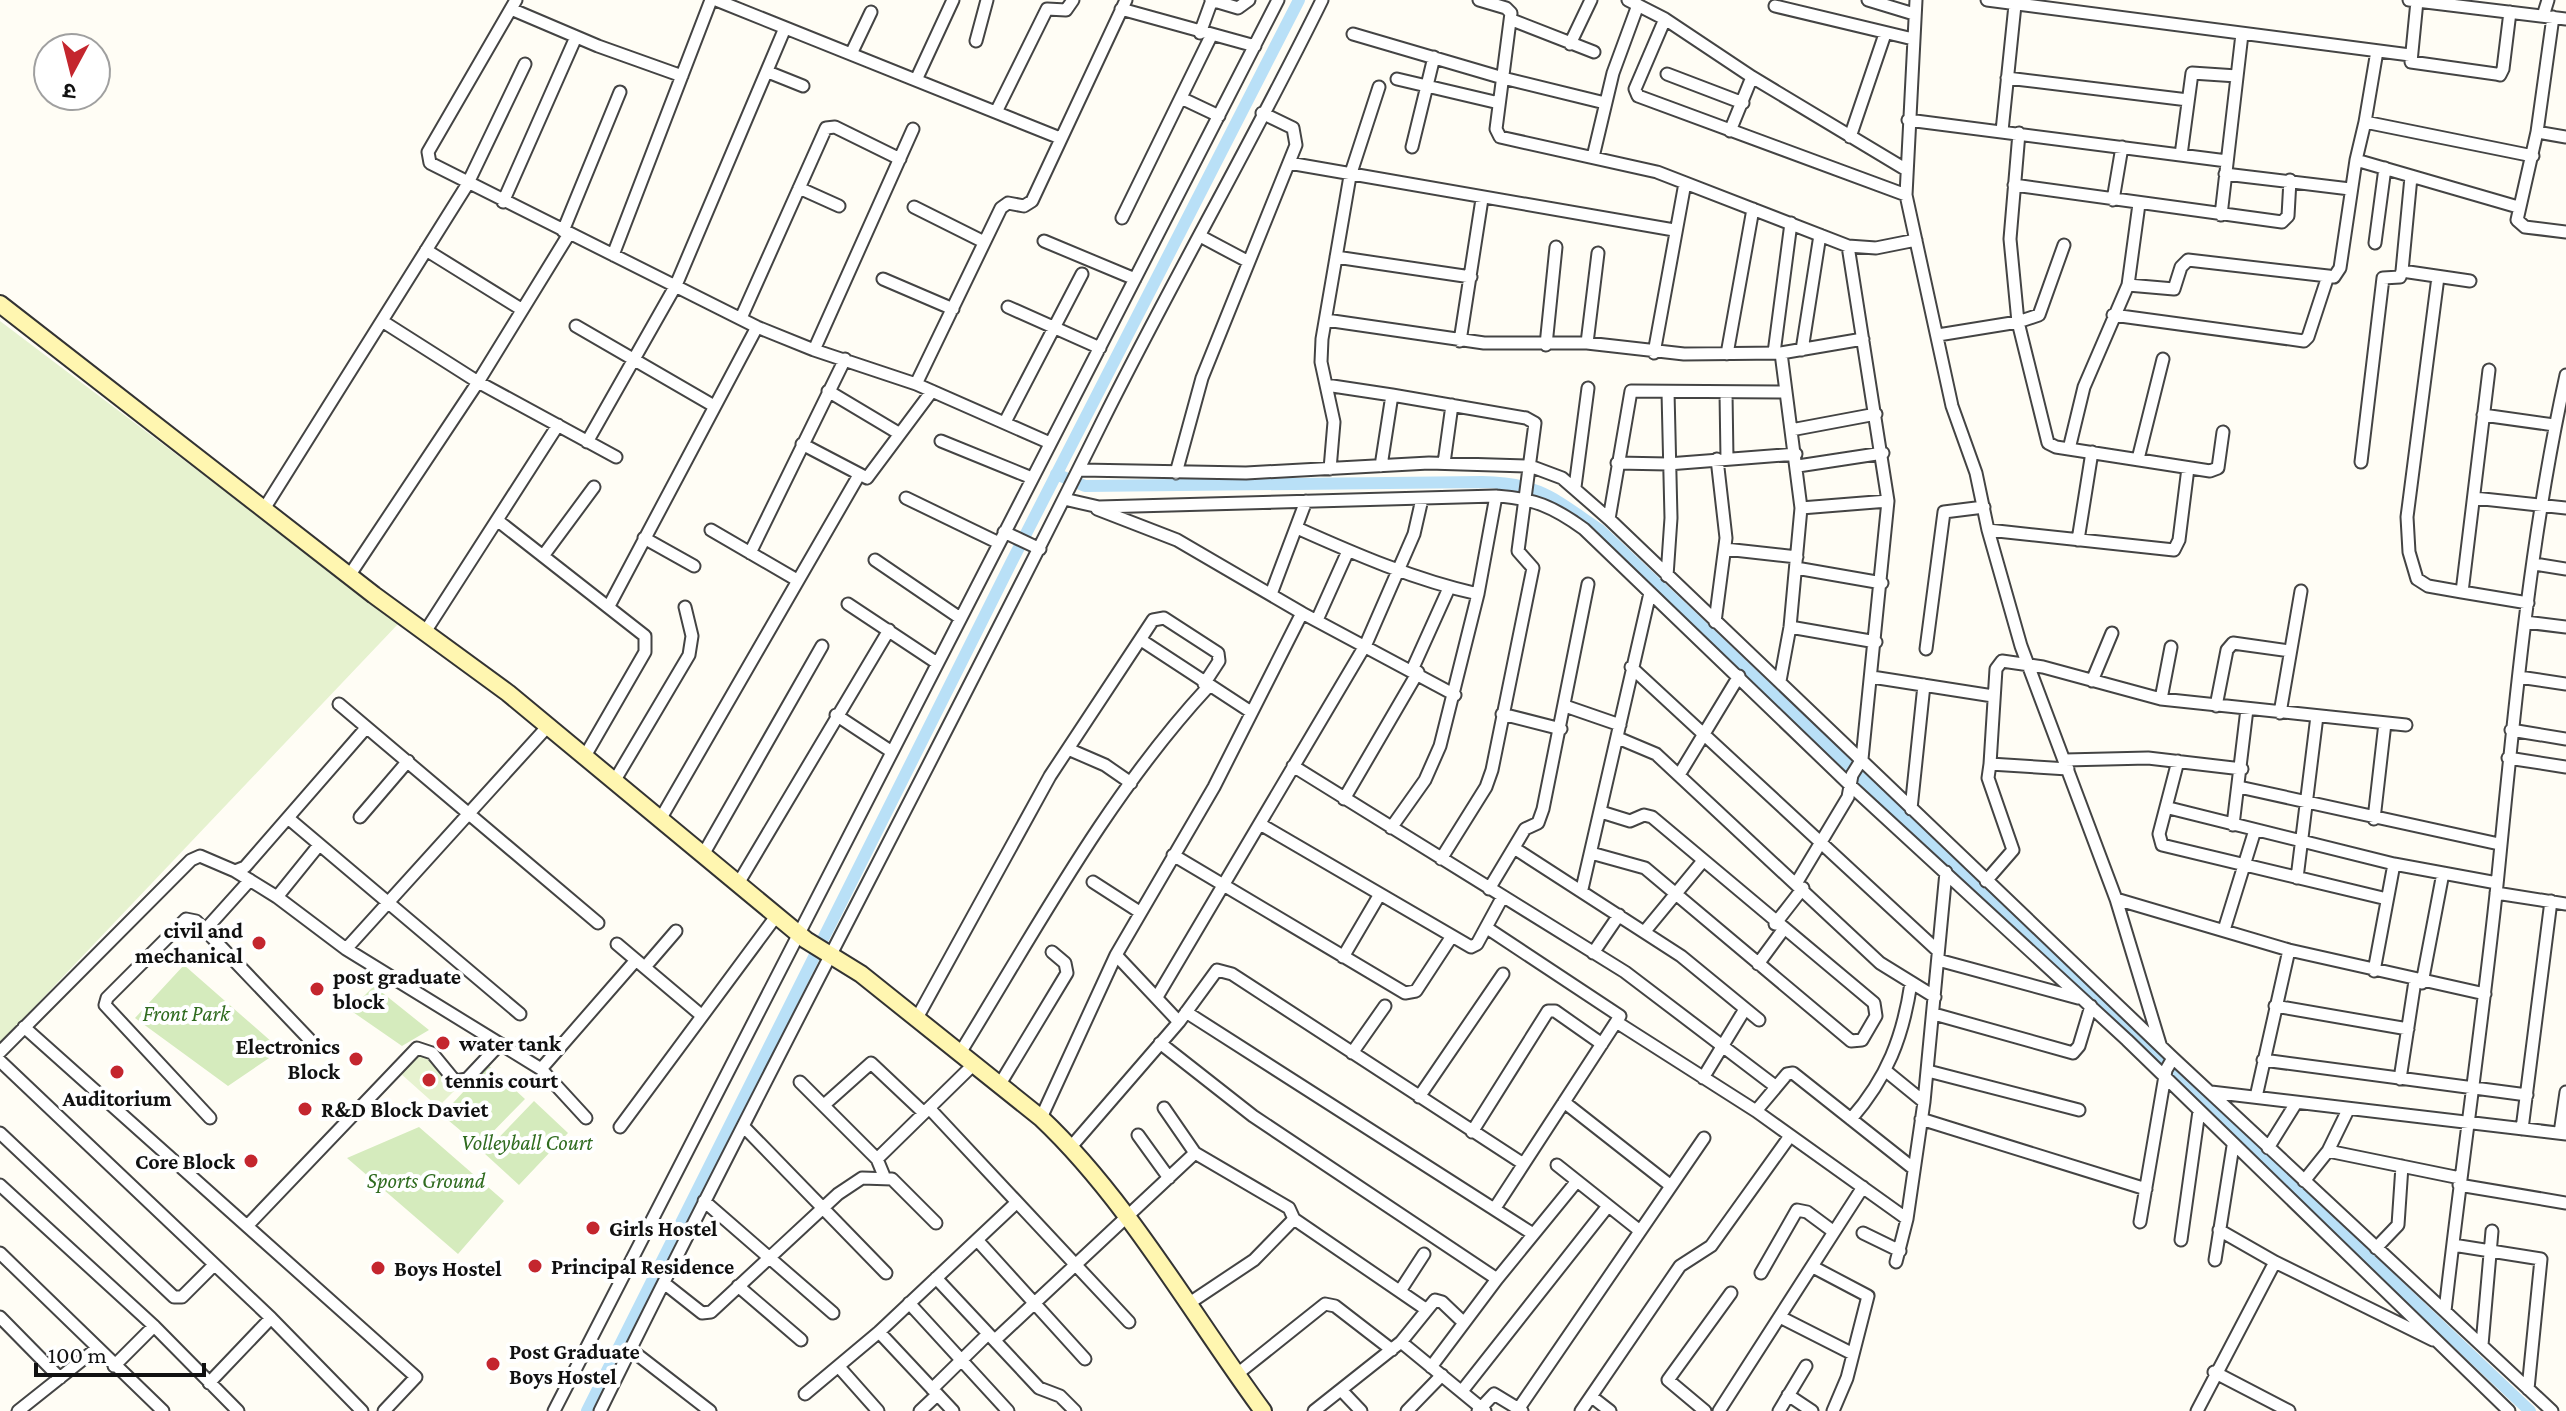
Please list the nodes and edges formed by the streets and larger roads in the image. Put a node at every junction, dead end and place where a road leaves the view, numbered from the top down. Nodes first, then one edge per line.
1 (714, 0) edge
2 (953, 0) edge
3 (987, 0) edge
4 (1073, 0) edge
5 (1212, 0) edge
6 (1249, 0) edge
7 (1278, 0) edge
8 (1322, 0) edge
9 (1479, 0) edge
10 (1591, 0) edge
11 (1868, 0) edge
12 (1916, 0) edge
13 (1987, 0) edge
14 (2548, 0) edge
15 (2413, 1) edge
16 (1633, 2) edge
17 (2012, 3) edge
18 (1507, 4) edge
19 (2476, 4) edge
20 (513, 5) edge
21 (1124, 5) edge
22 (1775, 6) dead end
23 (871, 12) dead end
24 (2510, 12) junction
25 (1914, 14) junction
26 (2548, 17) junction
27 (1665, 19) junction
28 (2566, 19) edge
29 (1512, 20) junction
30 (785, 28) junction
31 (1206, 34) junction
32 (1353, 34) dead end
33 (1885, 34) junction
34 (2242, 34) junction
35 (576, 37) junction
36 (1913, 39) junction
37 (976, 41) dead end
38 (1570, 44) junction
39 (1255, 46) junction
40 (2377, 51) junction
41 (1594, 52) dead end
42 (851, 54) junction
43 (2410, 55) junction
44 (1434, 57) junction
45 (525, 64) dead end
46 (768, 72) junction
47 (1667, 74) dead end
48 (682, 76) junction
49 (2237, 76) junction
50 (1752, 77) junction
51 (1503, 78) junction
52 (2007, 78) junction
53 (1397, 79) dead end
54 (916, 80) junction
55 (803, 86) dead end
56 (1427, 86) junction
57 (1379, 87) dead end
58 (620, 92) dead end
59 (1181, 98) junction
60 (2188, 100) junction
61 (1499, 103) junction
62 (1605, 103) junction
63 (1743, 103) junction
64 (996, 112) junction
65 (1262, 113) junction
66 (1219, 116) junction
67 (1908, 120) junction
68 (2365, 122) junction
69 (913, 129) dead end
70 (1730, 131) junction
71 (2002, 131) junction
72 (2537, 132) junction
73 (2019, 133) junction
74 (1850, 137) junction
75 (2566, 137) edge
76 (1060, 138) junction
77 (1412, 147) dead end
78 (2122, 147) junction
79 (2181, 155) junction
80 (2533, 156) junction
81 (1593, 157) junction
82 (900, 159) junction
83 (2356, 160) junction
84 (1289, 163) junction
85 (2226, 167) junction
86 (2385, 168) junction
87 (1905, 169) junction
88 (1350, 176) junction
89 (2411, 177) junction
90 (2290, 180) junction
91 (1685, 183) junction
92 (467, 185) junction
93 (2014, 185) junction
94 (799, 188) junction
95 (2350, 189) junction
96 (1906, 195) junction
97 (1482, 199) junction
98 (2113, 200) junction
99 (503, 202) junction
100 (2139, 204) junction
101 (839, 206) dead end
102 (914, 207) dead end
103 (2518, 207) junction
104 (1753, 209) junction
105 (2221, 215) junction
106 (1122, 218) dead end
107 (1791, 223) junction
108 (1674, 230) junction
109 (566, 232) junction
110 (2566, 232) edge
111 (1820, 235) junction
112 (1200, 236) junction
113 (1916, 240) junction
114 (1044, 241) dead end
115 (984, 242) junction
116 (2375, 243) dead end
117 (2064, 245) dead end
118 (1848, 246) junction
119 (1556, 247) dead end
120 (426, 250) junction
121 (1598, 253) dead end
122 (613, 255) junction
123 (1336, 257) junction
124 (1247, 261) junction
125 (2402, 271) junction
126 (1082, 274) dead end
127 (2328, 276) junction
128 (1471, 277) junction
129 (2438, 277) junction
130 (883, 279) dead end
131 (1135, 279) junction
132 (2470, 281) dead end
133 (676, 285) junction
134 (2128, 285) junction
135 (0, 304) edge
136 (1008, 307) dead end
137 (521, 309) junction
138 (953, 309) junction
139 (2113, 315) junction
140 (741, 318) junction
141 (1326, 320) junction
142 (382, 321) junction
143 (2018, 322) junction
144 (576, 326) dead end
145 (757, 327) junction
146 (1053, 330) junction
147 (1938, 335) junction
148 (1863, 339) junction
149 (1460, 341) junction
150 (1587, 343) junction
151 (1546, 345) junction
152 (1100, 348) junction
153 (814, 350) junction
154 (1802, 350) junction
155 (1654, 353) junction
156 (1777, 353) junction
157 (1727, 354) junction
158 (845, 359) junction
159 (2163, 359) dead end
160 (633, 360) junction
161 (2489, 370) dead end
162 (2566, 375) edge
163 (478, 382) junction
164 (916, 384) junction
165 (1326, 385) junction
166 (1588, 388) dead end
167 (828, 391) junction
168 (932, 391) junction
169 (1668, 392) junction
170 (1786, 392) junction
171 (1726, 393) junction
172 (1392, 395) junction
173 (1452, 405) junction
174 (714, 406) junction
175 (1876, 414) junction
176 (2483, 415) junction
177 (2559, 421) edge
178 (1005, 422) junction
179 (558, 425) junction
180 (1791, 430) junction
181 (2223, 432) dead end
182 (900, 434) junction
183 (941, 441) dead end
184 (587, 442) junction
185 (1050, 443) junction
186 (802, 444) junction
187 (2069, 449) junction
188 (2092, 452) junction
189 (1883, 453) junction
190 (616, 457) dead end
191 (1722, 459) junction
192 (2138, 459) junction
193 (1797, 460) junction
194 (2361, 462) dead end
195 (1444, 463) junction
196 (1617, 463) junction
197 (1668, 464) junction
198 (1381, 466) junction
199 (2188, 468) junction
200 (1330, 469) junction
201 (1529, 471) junction
202 (1176, 473) junction
203 (859, 475) junction
204 (1032, 478) junction
205 (1072, 485) junction
206 (594, 487) dead end
207 (1575, 487) junction
208 (1527, 493) junction
209 (1496, 496) junction
210 (906, 498) dead end
211 (2474, 498) junction
212 (1422, 499) junction
213 (1306, 501) junction
214 (1888, 501) junction
215 (2544, 504) junction
216 (1088, 506) junction
217 (1984, 507) junction
218 (1801, 508) junction
219 (2566, 508) edge
220 (264, 509) junction
221 (1609, 519) junction
222 (497, 520) junction
223 (1297, 528) junction
224 (711, 530) dead end
225 (1988, 530) junction
226 (644, 538) junction
227 (1002, 538) junction
228 (2078, 540) junction
229 (1036, 547) junction
230 (1725, 549) junction
231 (1348, 551) junction
232 (750, 553) junction
233 (543, 556) junction
234 (875, 560) dead end
235 (1796, 563) junction
236 (2534, 564) junction
237 (694, 566) dead end
238 (1399, 569) junction
239 (2566, 569) edge
240 (349, 576) junction
241 (1667, 576) junction
242 (797, 580) junction
243 (1882, 583) junction
244 (1588, 584) dead end
245 (1449, 588) junction
246 (2301, 591) dead end
247 (2462, 592) junction
248 (1650, 593) junction
249 (1271, 594) junction
250 (1478, 594) junction
251 (2528, 603) junction
252 (848, 604) dead end
253 (609, 606) junction
254 (685, 607) dead end
255 (1302, 613) junction
256 (960, 618) junction
257 (1317, 620) junction
258 (1715, 622) junction
259 (2525, 622) junction
260 (1790, 627) junction
261 (2566, 627) edge
262 (889, 630) junction
263 (425, 632) junction
264 (2112, 633) dead end
265 (1141, 640) junction
266 (1876, 642) junction
267 (1366, 644) junction
268 (822, 646) dead end
269 (2171, 647) dead end
270 (1926, 649) dead end
271 (2290, 651) junction
272 (937, 663) junction
273 (2027, 664) junction
274 (1631, 667) junction
275 (1415, 671) junction
276 (1739, 676) junction
277 (1872, 677) junction
278 (2519, 677) junction
279 (1780, 681) junction
280 (2092, 681) junction
281 (2566, 684) edge
282 (1206, 685) junction
283 (1924, 685) junction
284 (1455, 695) junction
285 (1993, 696) junction
286 (2161, 699) junction
287 (339, 704) dead end
288 (1565, 706) junction
289 (2216, 706) junction
290 (2247, 709) junction
291 (1251, 712) junction
292 (2280, 713) junction
293 (1502, 714) junction
294 (836, 715) junction
295 (2317, 716) junction
296 (2385, 723) junction
297 (1620, 725) junction
298 (2406, 725) dead end
299 (548, 726) junction
300 (366, 728) junction
301 (1561, 729) junction
302 (2511, 730) junction
303 (1703, 731) junction
304 (1618, 738) junction
305 (2566, 739) edge
306 (1068, 749) junction
307 (892, 752) junction
308 (585, 756) junction
309 (2508, 758) junction
310 (408, 761) junction
311 (2178, 761) junction
312 (1990, 764) junction
313 (2067, 764) junction
314 (1293, 766) junction
315 (2566, 767) edge
316 (2242, 769) junction
317 (1856, 771) junction
318 (1679, 775) junction
319 (615, 780) junction
320 (1131, 783) junction
321 (2239, 787) junction
322 (1344, 799) junction
323 (2307, 803) junction
324 (2169, 808) junction
325 (1911, 809) junction
326 (1601, 812) junction
327 (468, 815) junction
328 (360, 817) dead end
329 (288, 818) junction
330 (661, 818) junction
331 (2374, 819) junction
332 (1260, 824) junction
333 (2233, 825) junction
334 (1391, 828) junction
335 (2255, 830) junction
336 (1821, 841) junction
337 (2304, 842) junction
338 (2499, 844) junction
339 (319, 845) junction
340 (1514, 848) junction
341 (704, 853) junction
342 (1591, 853) junction
343 (1173, 855) junction
344 (1441, 859) junction
345 (1702, 862) junction
346 (2394, 864) junction
347 (2243, 867) junction
348 (235, 871) junction
349 (1946, 872) junction
350 (2443, 873) junction
351 (2297, 878) junction
352 (250, 880) junction
353 (1986, 881) junction
354 (739, 882) junction
355 (1093, 882) dead end
356 (1800, 885) junction
357 (1224, 886) junction
358 (2496, 888) junction
359 (1489, 889) junction
360 (1582, 889) junction
361 (1674, 893) junction
362 (1380, 894) junction
363 (277, 897) junction
364 (1502, 898) junction
365 (2116, 899) junction
366 (2387, 899) junction
367 (2551, 901) junction
368 (390, 903) junction
369 (2566, 904) edge
370 (1138, 911) junction
371 (777, 915) junction
372 (1619, 915) junction
373 (598, 923) dead end
374 (1779, 927) junction
375 (1487, 928) junction
376 (205, 930) junction
377 (2224, 930) junction
378 (676, 931) dead end
379 (1645, 931) junction
380 (803, 936) junction
381 (1452, 936) junction
382 (617, 944) dead end
383 (346, 949) junction
384 (2289, 950) junction
385 (1052, 952) dead end
386 (829, 953) junction
387 (1593, 953) junction
388 (1116, 955) junction
389 (1938, 956) junction
390 (1343, 957) junction
391 (640, 963) junction
392 (1758, 964) junction
393 (2374, 971) junction
394 (1503, 974) dead end
395 (2418, 982) junction
396 (1911, 983) junction
397 (2485, 994) junction
398 (1157, 997) junction
399 (1935, 997) junction
400 (2087, 1002) junction
401 (1385, 1006) dead end
402 (2275, 1006) junction
403 (1745, 1009) junction
404 (520, 1014) dead end
405 (1934, 1014) junction
406 (701, 1015) junction
407 (1183, 1017) junction
408 (917, 1018) junction
409 (1759, 1020) dead end
410 (1618, 1023) junction
411 (24, 1027) junction
412 (2408, 1029) junction
413 (309, 1039) dead end
414 (1160, 1043) junction
415 (500, 1044) junction
416 (1602, 1044) junction
417 (1721, 1046) junction
418 (2161, 1046) junction
419 (0, 1052) edge
420 (960, 1053) junction
421 (1352, 1053) junction
422 (2263, 1060) junction
423 (0, 1061) edge
424 (974, 1064) junction
425 (2168, 1068) junction
426 (541, 1069) junction
427 (1886, 1071) junction
428 (1928, 1071) junction
429 (1703, 1078) junction
430 (2400, 1079) junction
431 (800, 1082) dead end
432 (1000, 1084) junction
433 (1775, 1086) junction
434 (2472, 1088) junction
435 (2211, 1092) junction
436 (2566, 1092) edge
437 (2527, 1095) junction
438 (1419, 1097) junction
439 (2256, 1097) junction
440 (1564, 1102) junction
441 (1924, 1102) junction
442 (2296, 1103) junction
443 (824, 1105) junction
444 (1164, 1108) dead end
445 (2079, 1110) dead end
446 (2348, 1110) junction
447 (926, 1111) junction
448 (1756, 1111) junction
449 (2199, 1111) junction
450 (210, 1118) dead end
451 (586, 1118) dead end
452 (1041, 1118) junction
453 (1851, 1119) junction
454 (1921, 1119) junction
455 (2467, 1122) junction
456 (620, 1127) dead end
457 (744, 1127) junction
458 (2522, 1129) junction
459 (1472, 1132) junction
460 (0, 1133) edge
461 (2563, 1134) edge
462 (1138, 1135) dead end
463 (1790, 1136) junction
464 (1704, 1138) dead end
465 (2233, 1146) junction
466 (1070, 1148) junction
467 (2268, 1148) junction
468 (2328, 1151) junction
469 (1195, 1153) junction
470 (877, 1159) junction
471 (1522, 1163) junction
472 (1557, 1165) dead end
473 (2402, 1166) junction
474 (1914, 1169) junction
475 (884, 1176) junction
476 (1169, 1178) junction
477 (1577, 1181) junction
478 (2304, 1181) junction
479 (2459, 1182) junction
480 (0, 1185) edge
481 (1671, 1186) junction
482 (1863, 1187) junction
483 (2146, 1189) junction
484 (704, 1201) junction
485 (1016, 1203) junction
486 (2566, 1203) edge
487 (1608, 1206) junction
488 (824, 1208) junction
489 (1495, 1208) junction
490 (1126, 1219) junction
491 (1294, 1219) junction
492 (1907, 1219) junction
493 (2140, 1222) dead end
494 (936, 1223) dead end
495 (248, 1225) junction
496 (2219, 1230) junction
497 (1640, 1231) junction
498 (2492, 1231) dead end
499 (1834, 1232) junction
500 (1863, 1233) dead end
501 (1533, 1234) junction
502 (2181, 1240) dead end
503 (978, 1241) junction
504 (2453, 1245) junction
505 (2376, 1248) junction
506 (2491, 1250) junction
507 (0, 1253) edge
508 (1424, 1254) dead end
509 (769, 1257) junction
510 (2215, 1260) dead end
511 (2275, 1262) junction
512 (213, 1266) junction
513 (1078, 1266) junction
514 (1813, 1267) junction
515 (886, 1273) dead end
516 (1761, 1273) dead end
517 (936, 1278) junction
518 (1497, 1279) junction
519 (664, 1283) junction
520 (738, 1286) junction
521 (1400, 1291) junction
522 (1731, 1293) dead end
523 (909, 1303) junction
524 (1036, 1304) junction
525 (1188, 1304) junction
526 (1427, 1310) junction
527 (2445, 1311) junction
528 (833, 1313) dead end
529 (0, 1317) edge
530 (271, 1318) junction
531 (1782, 1318) junction
532 (1129, 1322) dead end
533 (1464, 1323) junction
534 (154, 1326) junction
535 (879, 1332) junction
536 (992, 1337) junction
537 (801, 1340) dead end
538 (2440, 1343) junction
539 (2482, 1345) junction
540 (1396, 1346) junction
541 (96, 1349) junction
542 (630, 1349) junction
543 (1853, 1354) junction
544 (1085, 1359) dead end
545 (960, 1361) junction
546 (114, 1366) junction
547 (1806, 1366) dead end
548 (839, 1367) junction
549 (1431, 1367) junction
550 (2214, 1372) junction
551 (1236, 1375) junction
552 (1442, 1375) junction
553 (60, 1378) junction
554 (209, 1383) junction
555 (2528, 1389) junction
556 (1342, 1391) junction
557 (1462, 1391) junction
558 (934, 1392) junction
559 (805, 1394) dead end
560 (1788, 1395) junction
561 (1592, 1397) junction
562 (1481, 1410) edge
563 (1521, 1410) edge
564 (18, 1411) edge
565 (163, 1411) edge
566 (238, 1411) edge
567 (362, 1411) edge
568 (384, 1411) edge
569 (554, 1411) edge
570 (600, 1411) edge
571 (710, 1411) edge
572 (878, 1411) edge
573 (920, 1411) edge
574 (953, 1411) edge
575 (1008, 1411) edge
576 (1075, 1411) edge
577 (1263, 1411) edge
578 (1314, 1411) edge
579 (1361, 1411) edge
580 (1407, 1411) edge
581 (1581, 1411) edge
582 (1610, 1411) edge
583 (1705, 1411) edge
584 (1719, 1411) edge
585 (1779, 1411) edge
586 (1812, 1411) edge
587 (1833, 1411) edge
588 (2197, 1411) edge
589 (2289, 1411) edge
590 (2509, 1411) edge
591 (2552, 1411) edge

1 - 30 street
1 - 48 street
2 - 54 street
3 - 37 street
4 - 64 street
5 - 6 street
5 - 31 street
7 - 39 street
8 - 65 street
9 - 18 street
10 - 38 street
11 - 25 street
12 - 25 street
13 - 17 street
14 - 26 street
15 - 19 street
15 - 43 street
16 - 27 street
16 - 62 street
17 - 34 street
17 - 52 street
18 - 29 street
19 - 24 street
20 - 35 street
20 - 92 street
21 - 31 street
21 - 76 street
22 - 33 street
23 - 42 street
24 - 26 street
24 - 43 street
25 - 36 street
26 - 28 street
26 - 72 street
27 - 50 street
27 - 70 street
29 - 38 street
29 - 51 street
30 - 42 street
30 - 46 street
31 - 39 street
31 - 59 street
32 - 44 street
33 - 36 street
33 - 74 street
34 - 40 street
34 - 49 street
35 - 48 street
35 - 99 street
36 - 67 street
38 - 41 street
39 - 66 street
40 - 43 street
40 - 68 street
42 - 54 street
44 - 51 street
44 - 56 street
45 - 92 street
46 - 55 street
46 - 133 street
47 - 63 street
48 - 122 street
49 - 60 street
49 - 85 street
50 - 63 street
50 - 74 street
51 - 61 street
51 - 62 street
52 - 60 street
52 - 71 street
53 - 56 street
54 - 64 street
56 - 61 street
56 - 77 street
57 - 88 street
58 - 109 street
59 - 66 street
59 - 106 street
60 - 79 street
61 - 81 street
62 - 81 street
63 - 70 street
64 - 76 street
65 - 84 street
65 - 112 street
66 - 131 street
67 - 71 street
67 - 87 street
68 - 80 street
68 - 83 street
69 - 82 street
70 - 96 street
71 - 73 street
72 - 75 street
72 - 80 street
73 - 78 street
73 - 93 street
74 - 87 street
76 - 115 street
78 - 79 street
78 - 98 street
79 - 85 street
80 - 103 street
81 - 91 street
82 - 94 street
82 - 153 street
83 - 86 street
83 - 95 street
84 - 88 street
84 - 124 street
85 - 90 street
85 - 105 street
86 - 89 street
86 - 116 street
87 - 96 street
88 - 97 street
88 - 123 street
89 - 103 street
89 - 125 street
90 - 95 street
90 - 105 street
91 - 104 street
91 - 108 street
92 - 99 street
92 - 120 street
93 - 98 street
93 - 143 street
94 - 101 street
94 - 140 street
95 - 127 street
96 - 113 street
97 - 108 street
97 - 128 street
98 - 100 street
99 - 109 street
100 - 105 street
100 - 134 street
102 - 115 street
103 - 110 street
104 - 107 street
104 - 157 street
107 - 111 street
107 - 156 street
108 - 155 street
109 - 122 street
109 - 137 street
111 - 118 street
111 - 154 street
112 - 124 street
112 - 205 street
113 - 118 street
113 - 147 street
114 - 131 street
115 - 138 street
117 - 143 street
118 - 148 street
119 - 151 street
120 - 137 street
120 - 142 street
121 - 150 street
122 - 133 street
123 - 128 street
123 - 141 street
124 - 202 street
125 - 129 street
125 - 194 street
126 - 146 street
127 - 134 street
127 - 139 street
128 - 149 street
129 - 132 street
129 - 247 street
130 - 138 street
131 - 152 street
133 - 140 street
133 - 160 street
134 - 139 street
135 - 220 street
136 - 146 street
137 - 163 street
138 - 164 street
139 - 187 street
140 - 145 street
141 - 149 street
141 - 165 street
142 - 163 street
142 - 220 street
143 - 147 street
143 - 187 street
144 - 160 street
145 - 153 street
145 - 174 street
146 - 152 street
146 - 178 street
147 - 217 street
148 - 154 street
148 - 175 street
149 - 151 street
150 - 151 street
150 - 155 street
152 - 185 street
153 - 158 street
154 - 156 street
155 - 157 street
156 - 157 street
156 - 170 street
158 - 164 street
158 - 167 street
159 - 192 street
160 - 174 street
160 - 184 street
161 - 176 street
162 - 177 street
163 - 179 street
163 - 240 street
164 - 168 street
165 - 172 street
165 - 200 street
166 - 207 street
167 - 182 street
167 - 186 street
168 - 178 street
168 - 182 street
169 - 171 street
169 - 196 street
169 - 197 street
170 - 171 street
170 - 180 street
171 - 191 street
172 - 173 street
172 - 198 street
173 - 195 street
173 - 201 street
174 - 226 street
175 - 180 street
175 - 189 street
176 - 177 street
176 - 211 street
177 - 215 street
178 - 185 street
179 - 184 street
179 - 222 street
180 - 193 street
181 - 199 street
182 - 203 street
183 - 204 street
184 - 190 street
185 - 204 street
186 - 203 street
186 - 232 street
187 - 188 street
188 - 192 street
188 - 228 street
189 - 193 street
189 - 214 street
191 - 193 street
191 - 197 street
191 - 230 street
192 - 199 street
193 - 218 street
195 - 198 street
195 - 201 street
196 - 197 street
196 - 221 street
197 - 241 street
198 - 200 street
199 - 228 street
200 - 202 street
201 - 207 street
201 - 208 street
202 - 205 street
203 - 242 street
204 - 227 street
205 - 216 street
205 - 229 street
206 - 233 street
207 - 221 street
208 - 209 street
208 - 248 street
208 - 293 street
209 - 212 street
209 - 250 street
210 - 227 street
211 - 215 street
211 - 247 street
212 - 213 street
212 - 238 street
213 - 216 street
213 - 223 street
214 - 218 street
214 - 243 street
215 - 219 street
215 - 236 street
216 - 249 street
217 - 225 street
217 - 270 street
218 - 235 street
220 - 240 street
221 - 241 street
222 - 233 street
222 - 263 street
223 - 231 street
223 - 249 street
224 - 232 street
225 - 228 street
225 - 273 street
226 - 237 street
226 - 253 street
227 - 229 street
227 - 256 street
229 - 386 street
230 - 235 street
230 - 258 street
231 - 238 street
231 - 257 street
232 - 242 street
233 - 253 street
234 - 256 street
235 - 243 street
235 - 260 street
236 - 239 street
236 - 251 street
238 - 245 street
238 - 267 street
240 - 263 street
241 - 258 street
242 - 330 street
243 - 266 street
244 - 288 street
245 - 250 street
245 - 275 street
246 - 271 street
247 - 251 street
248 - 274 street
248 - 276 street
249 - 255 street
250 - 284 street
251 - 259 street
252 - 262 street
253 - 308 street
254 - 319 street
255 - 257 street
255 - 291 street
256 - 272 street
257 - 267 street
258 - 279 street
259 - 261 street
259 - 278 street
260 - 266 street
260 - 279 street
262 - 272 street
262 - 294 street
263 - 299 street
264 - 280 street
265 - 282 street
265 - 282 street
265 - 306 street
266 - 277 street
267 - 275 street
267 - 314 street
268 - 341 street
269 - 286 street
271 - 289 street
271 - 292 street
272 - 307 street
273 - 280 street
273 - 285 street
273 - 313 street
274 - 297 street
274 - 303 street
275 - 284 street
275 - 322 street
276 - 303 street
276 - 317 street
277 - 283 street
277 - 317 street
278 - 281 street
278 - 302 street
279 - 317 street
280 - 286 street
282 - 291 street
282 - 320 street
283 - 285 street
283 - 325 street
284 - 334 street
285 - 312 street
286 - 289 street
287 - 300 street
288 - 297 street
288 - 301 street
289 - 290 street
290 - 292 street
290 - 316 street
291 - 343 street
292 - 295 street
293 - 301 street
293 - 344 street
294 - 307 street
294 - 354 street
295 - 296 street
295 - 323 street
296 - 298 street
296 - 331 street
297 - 304 street
299 - 308 street
299 - 327 street
300 - 310 street
300 - 329 street
301 - 340 street
302 - 305 street
302 - 309 street
303 - 318 street
303 - 336 street
304 - 318 street
304 - 326 street
306 - 320 street
306 - 408 street
307 - 380 street
308 - 319 street
309 - 315 street
309 - 338 street
310 - 327 street
310 - 328 street
311 - 313 street
311 - 316 street
311 - 324 street
312 - 313 street
312 - 353 street
313 - 365 street
314 - 322 street
314 - 332 street
316 - 321 street
317 - 325 street
317 - 336 street
317 - 349 street
318 - 356 street
319 - 330 street
320 - 420 street
321 - 323 street
321 - 333 street
322 - 334 street
323 - 331 street
323 - 337 street
324 - 333 street
324 - 347 street
325 - 353 street
326 - 342 street
326 - 345 street
327 - 368 street
327 - 373 street
329 - 339 street
329 - 348 street
330 - 341 street
331 - 338 street
332 - 357 street
332 - 362 street
333 - 335 street
334 - 344 street
335 - 337 street
335 - 347 street
336 - 356 street
336 - 389 street
337 - 346 street
337 - 351 street
338 - 358 street
339 - 363 street
339 - 368 street
340 - 359 street
340 - 360 street
341 - 354 street
342 - 360 street
342 - 361 street
343 - 357 street
343 - 370 street
344 - 359 street
345 - 361 street
345 - 374 street
346 - 350 street
346 - 366 street
347 - 351 street
347 - 377 street
348 - 352 street
348 - 411 street
349 - 389 street
349 - 400 street
350 - 358 street
350 - 395 street
351 - 366 street
352 - 363 street
352 - 376 street
353 - 418 street
354 - 371 street
355 - 370 street
356 - 374 street
356 - 396 street
357 - 390 street
357 - 398 street
358 - 367 street
358 - 397 street
359 - 364 street
360 - 372 street
361 - 379 street
361 - 392 street
362 - 381 street
362 - 390 street
363 - 383 street
364 - 375 street
364 - 387 street
365 - 377 street
365 - 418 street
366 - 393 street
367 - 369 street
367 - 437 street
368 - 383 street
368 - 404 street
370 - 388 street
371 - 380 street
371 - 406 street
372 - 379 street
372 - 387 street
374 - 392 street
374 - 392 street
375 - 381 street
375 - 410 street
376 - 413 street
376 - 450 street
377 - 384 street
378 - 391 street
379 - 403 street
380 - 386 street
380 - 569 street
381 - 390 street
382 - 391 street
383 - 415 street
384 - 393 street
384 - 402 street
385 - 432 street
386 - 408 street
386 - 457 street
387 - 417 street
388 - 398 street
388 - 452 street
389 - 399 street
389 - 400 street
391 - 406 street
391 - 426 street
393 - 395 street
394 - 438 street
395 - 397 street
395 - 412 street
396 - 399 street
396 - 427 street
397 - 434 street
398 - 407 street
399 - 405 street
400 - 405 street
400 - 425 street
401 - 421 street
402 - 412 street
402 - 422 street
403 - 409 street
403 - 417 street
405 - 428 street
406 - 456 street
407 - 414 street
407 - 421 street
407 - 489 street
408 - 420 street
410 - 416 street
410 - 429 street
411 - 419 street
411 - 495 street
412 - 430 street
414 - 466 street
414 - 518 street
415 - 426 street
415 - 495 street
416 - 440 street
416 - 459 street
417 - 429 street
417 - 433 street
418 - 425 street
420 - 424 street
421 - 438 street
422 - 430 street
422 - 439 street
423 - 512 street
424 - 432 street
424 - 447 street
425 - 435 street
425 - 449 street
425 - 483 street
426 - 451 street
427 - 441 street
427 - 453 street
428 - 441 street
428 - 445 street
429 - 448 street
430 - 434 street
431 - 443 street
432 - 452 street
433 - 448 street
433 - 453 street
434 - 437 street
434 - 455 street
435 - 439 street
435 - 467 street
436 - 461 street
437 - 458 street
438 - 459 street
439 - 442 street
440 - 471 street
440 - 481 street
441 - 454 street
442 - 446 street
442 - 467 street
443 - 447 street
443 - 470 street
444 - 469 street
446 - 455 street
446 - 468 street
447 - 470 street
447 - 485 street
448 - 463 street
449 - 465 street
449 - 502 street
452 - 466 street
453 - 474 street
454 - 474 street
454 - 483 street
455 - 458 street
455 - 479 street
457 - 484 street
457 - 488 street
458 - 461 street
459 - 471 street
460 - 512 street
462 - 476 street
463 - 482 street
463 - 561 street
464 - 481 street
465 - 496 street
465 - 538 street
466 - 490 street
467 - 478 street
468 - 473 street
468 - 478 street
469 - 476 street
469 - 491 street
470 - 475 street
471 - 489 street
472 - 477 street
473 - 479 street
473 - 505 street
474 - 492 street
475 - 488 street
475 - 494 street
476 - 490 street
477 - 487 street
477 - 501 street
478 - 505 street
479 - 486 street
479 - 504 street
480 - 534 street
481 - 497 street
482 - 492 street
482 - 499 street
483 - 493 street
484 - 509 street
484 - 519 street
485 - 503 street
485 - 513 street
487 - 497 street
487 - 557 street
488 - 509 street
488 - 515 street
489 - 501 street
490 - 513 street
490 - 525 street
491 - 521 street
491 - 525 street
492 - 500 street
495 - 568 street
496 - 510 street
496 - 511 street
497 - 563 street
498 - 506 street
499 - 514 street
499 - 516 street
501 - 518 street
503 - 517 street
503 - 524 street
504 - 506 street
504 - 527 street
505 - 527 street
506 - 539 street
506 - 555 street
507 - 541 street
508 - 521 street
509 - 520 street
509 - 528 street
511 - 538 street
511 - 550 street
512 - 530 street
513 - 524 street
513 - 532 street
514 - 531 street
514 - 543 street
517 - 523 street
517 - 536 street
518 - 533 street
519 - 520 street
519 - 542 street
520 - 537 street
521 - 526 street
522 - 583 street
523 - 535 street
523 - 545 street
524 - 536 street
524 - 544 street
525 - 551 street
526 - 533 street
526 - 540 street
527 - 539 street
529 - 553 street
530 - 554 street
530 - 567 street
531 - 543 street
531 - 584 street
533 - 549 street
534 - 546 street
534 - 554 street
535 - 548 street
535 - 558 street
536 - 545 street
536 - 576 street
538 - 590 street
539 - 555 street
540 - 549 street
540 - 551 street
540 - 556 street
541 - 546 street
541 - 553 street
542 - 570 street
542 - 571 street
543 - 587 street
545 - 558 street
545 - 575 street
546 - 565 street
547 - 560 street
548 - 559 street
548 - 572 street
549 - 552 street
550 - 588 street
550 - 589 street
551 - 577 street
552 - 557 street
552 - 580 street
553 - 564 street
554 - 566 street
555 - 591 street
556 - 578 street
556 - 579 street
557 - 562 street
558 - 573 street
558 - 574 street
560 - 585 street
560 - 586 street
561 - 581 street
561 - 582 street
562 - 563 street

